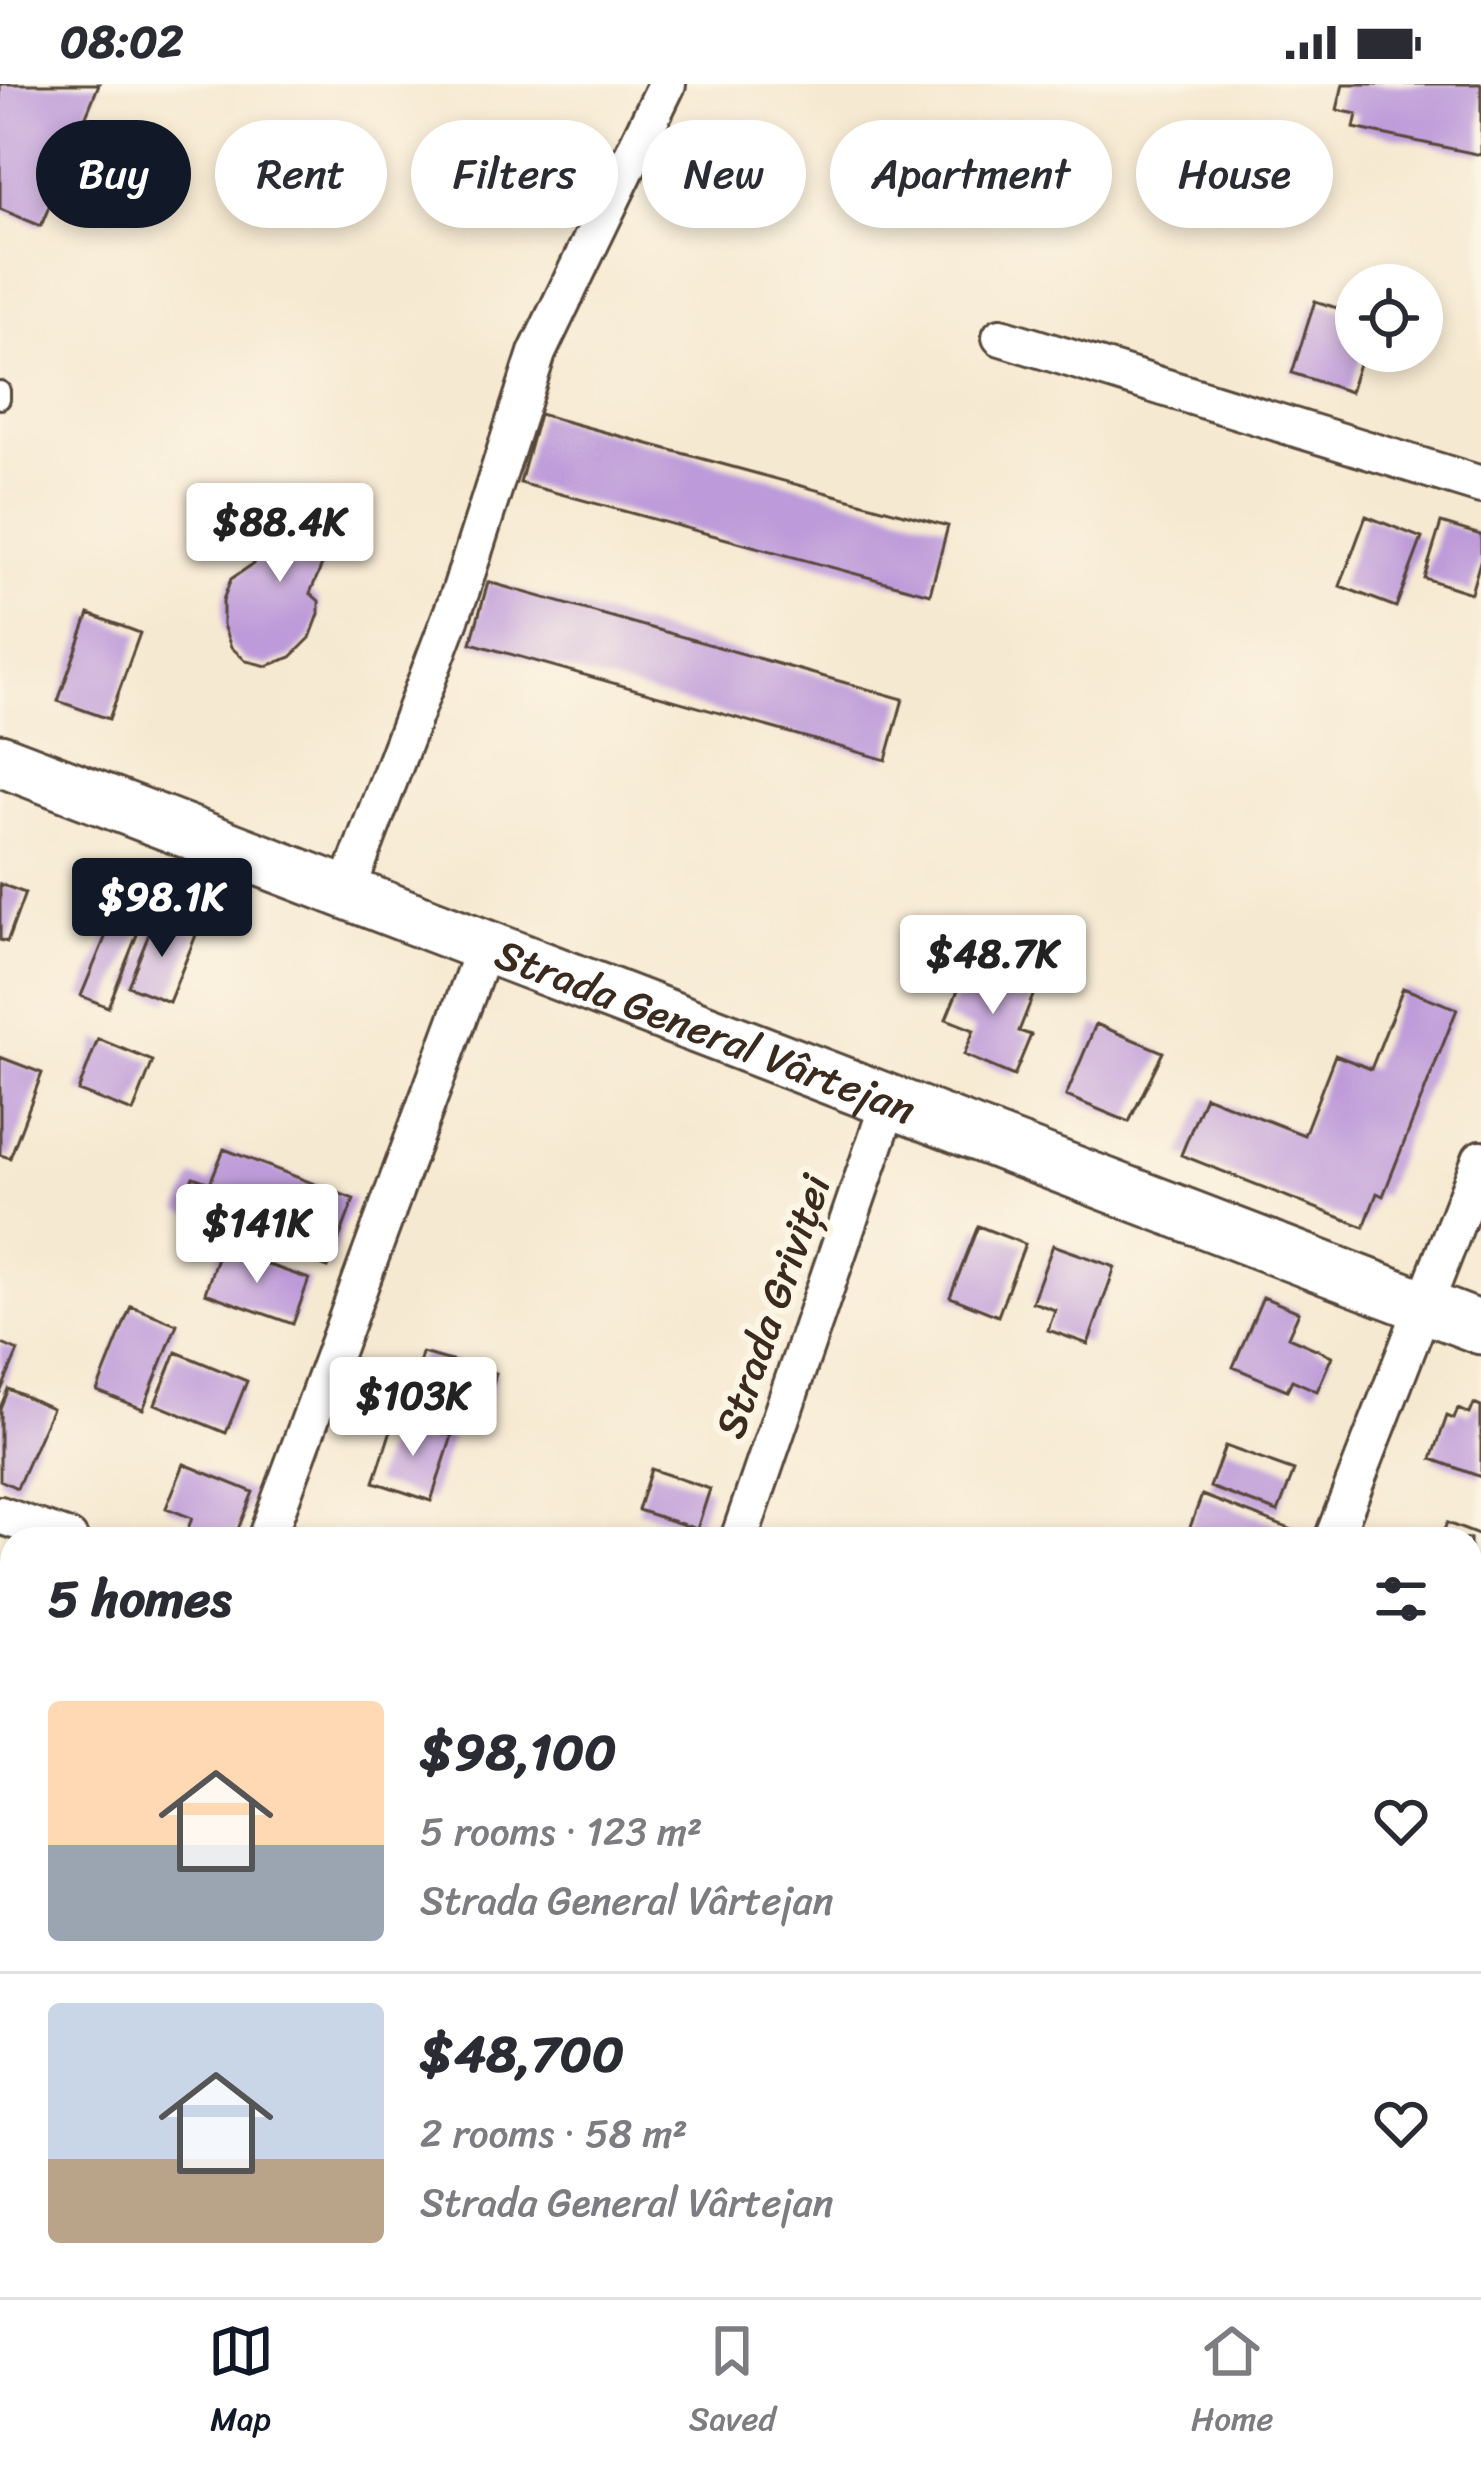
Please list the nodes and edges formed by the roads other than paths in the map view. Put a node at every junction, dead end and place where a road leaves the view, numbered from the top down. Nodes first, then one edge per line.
1 (667, 84) edge
2 (1001, 337) dead end
3 (1481, 485) edge
4 (0, 760) edge
5 (347, 890) junction
6 (485, 945) junction
7 (889, 1103) junction
8 (1481, 1159) edge
9 (1423, 1305) junction
10 (1481, 1328) edge
11 (0, 1515) edge
12 (34, 1527) edge
13 (270, 1527) edge
14 (743, 1527) edge
15 (1338, 1527) edge

1 - 5 street
2 - 3 street
4 - 5 street, Strada General Vârtejan
5 - 6 street, Strada General Vârtejan
6 - 7 street, Strada General Vârtejan
6 - 13 street
7 - 9 street, Strada General Vârtejan
7 - 14 street, Strada Griviței
8 - 9 street
9 - 10 street, Strada General Vârtejan
9 - 15 street
11 - 12 street

